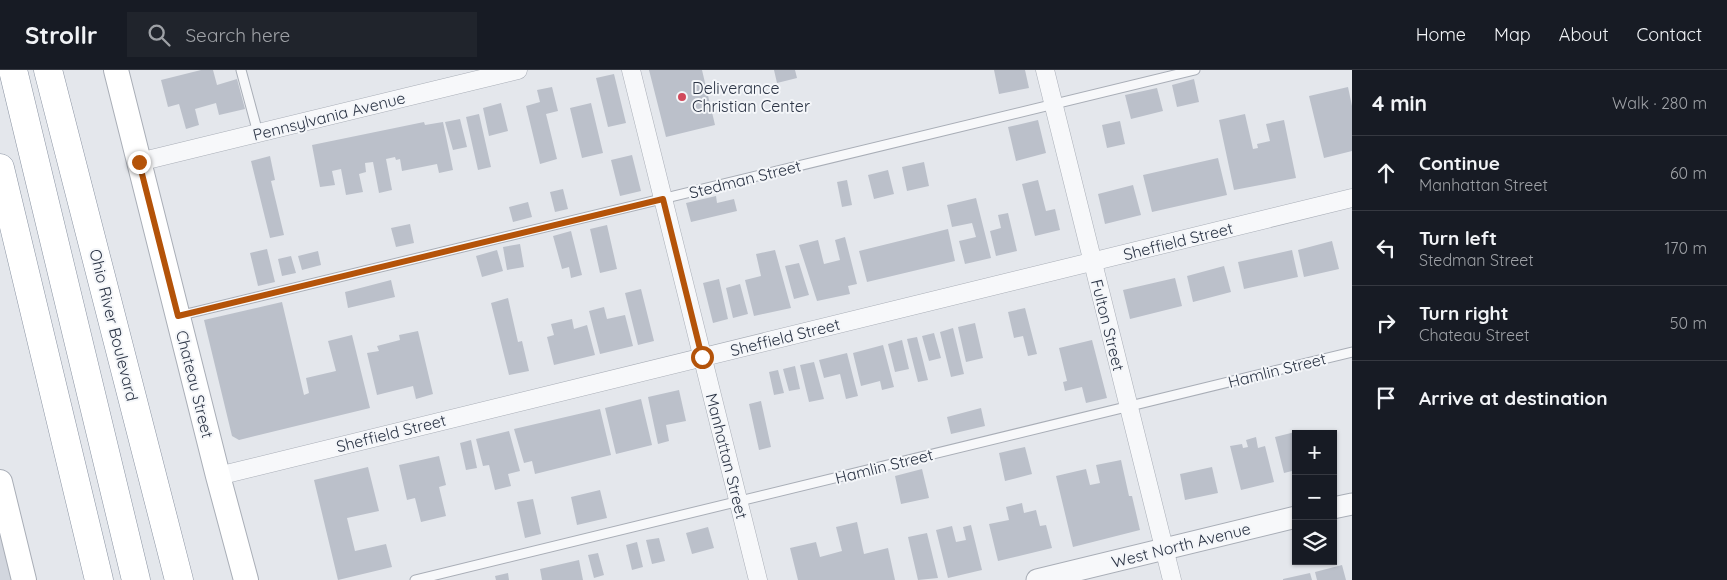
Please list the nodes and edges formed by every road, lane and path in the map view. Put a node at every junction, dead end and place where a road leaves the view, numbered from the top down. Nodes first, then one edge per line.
1 (13, 70) edge
2 (48, 70) edge
3 (116, 70) edge
4 (241, 70) edge
5 (518, 70) edge
6 (631, 70) edge
7 (1045, 70) edge
8 (1196, 70) edge
9 (1053, 104) junction
10 (258, 133) junction
11 (139, 162) junction
12 (0, 168) edge
13 (1352, 198) edge
14 (663, 199) junction
15 (1093, 262) junction
16 (178, 316) junction
17 (1352, 352) edge
18 (702, 357) junction
19 (1129, 406) junction
20 (218, 476) junction
21 (0, 482) edge
22 (738, 501) junction
23 (1352, 504) edge
24 (1337, 507) edge
25 (1292, 518) edge
26 (1164, 549) junction
27 (24, 580) edge
28 (99, 580) edge
29 (136, 580) edge
30 (179, 580) edge
31 (246, 580) edge
32 (415, 580) edge
33 (758, 580) edge
34 (1037, 580) edge
35 (1172, 580) edge

1 - 29 highway
2 - 30 highway, Ohio River Boulevard
3 - 11 main road, Chateau Street
4 - 10 lane
5 - 10 street, Pennsylvania Avenue
6 - 14 street, Manhattan Street
7 - 9 street, Fulton Street
8 - 9 lane, Stedman Street
9 - 14 lane, Stedman Street
9 - 15 street, Fulton Street
10 - 11 street, Pennsylvania Avenue
11 - 16 main road, Chateau Street
12 - 28 highway
13 - 15 street, Sheffield Street
14 - 16 lane, Stedman Street
14 - 18 street, Manhattan Street
15 - 18 street, Sheffield Street
15 - 19 street, Fulton Street
16 - 20 main road, Chateau Street
17 - 19 lane, Hamlin Street
18 - 20 street, Sheffield Street
18 - 22 street, Manhattan Street
19 - 22 lane, Hamlin Street
19 - 26 street, Fulton Street
20 - 31 main road, Chateau Street
21 - 27 main road
22 - 32 lane, Hamlin Street
22 - 33 street, Manhattan Street
23 - 24 street
25 - 26 street, West North Avenue
26 - 34 street, West North Avenue
26 - 35 street, Fulton Street

